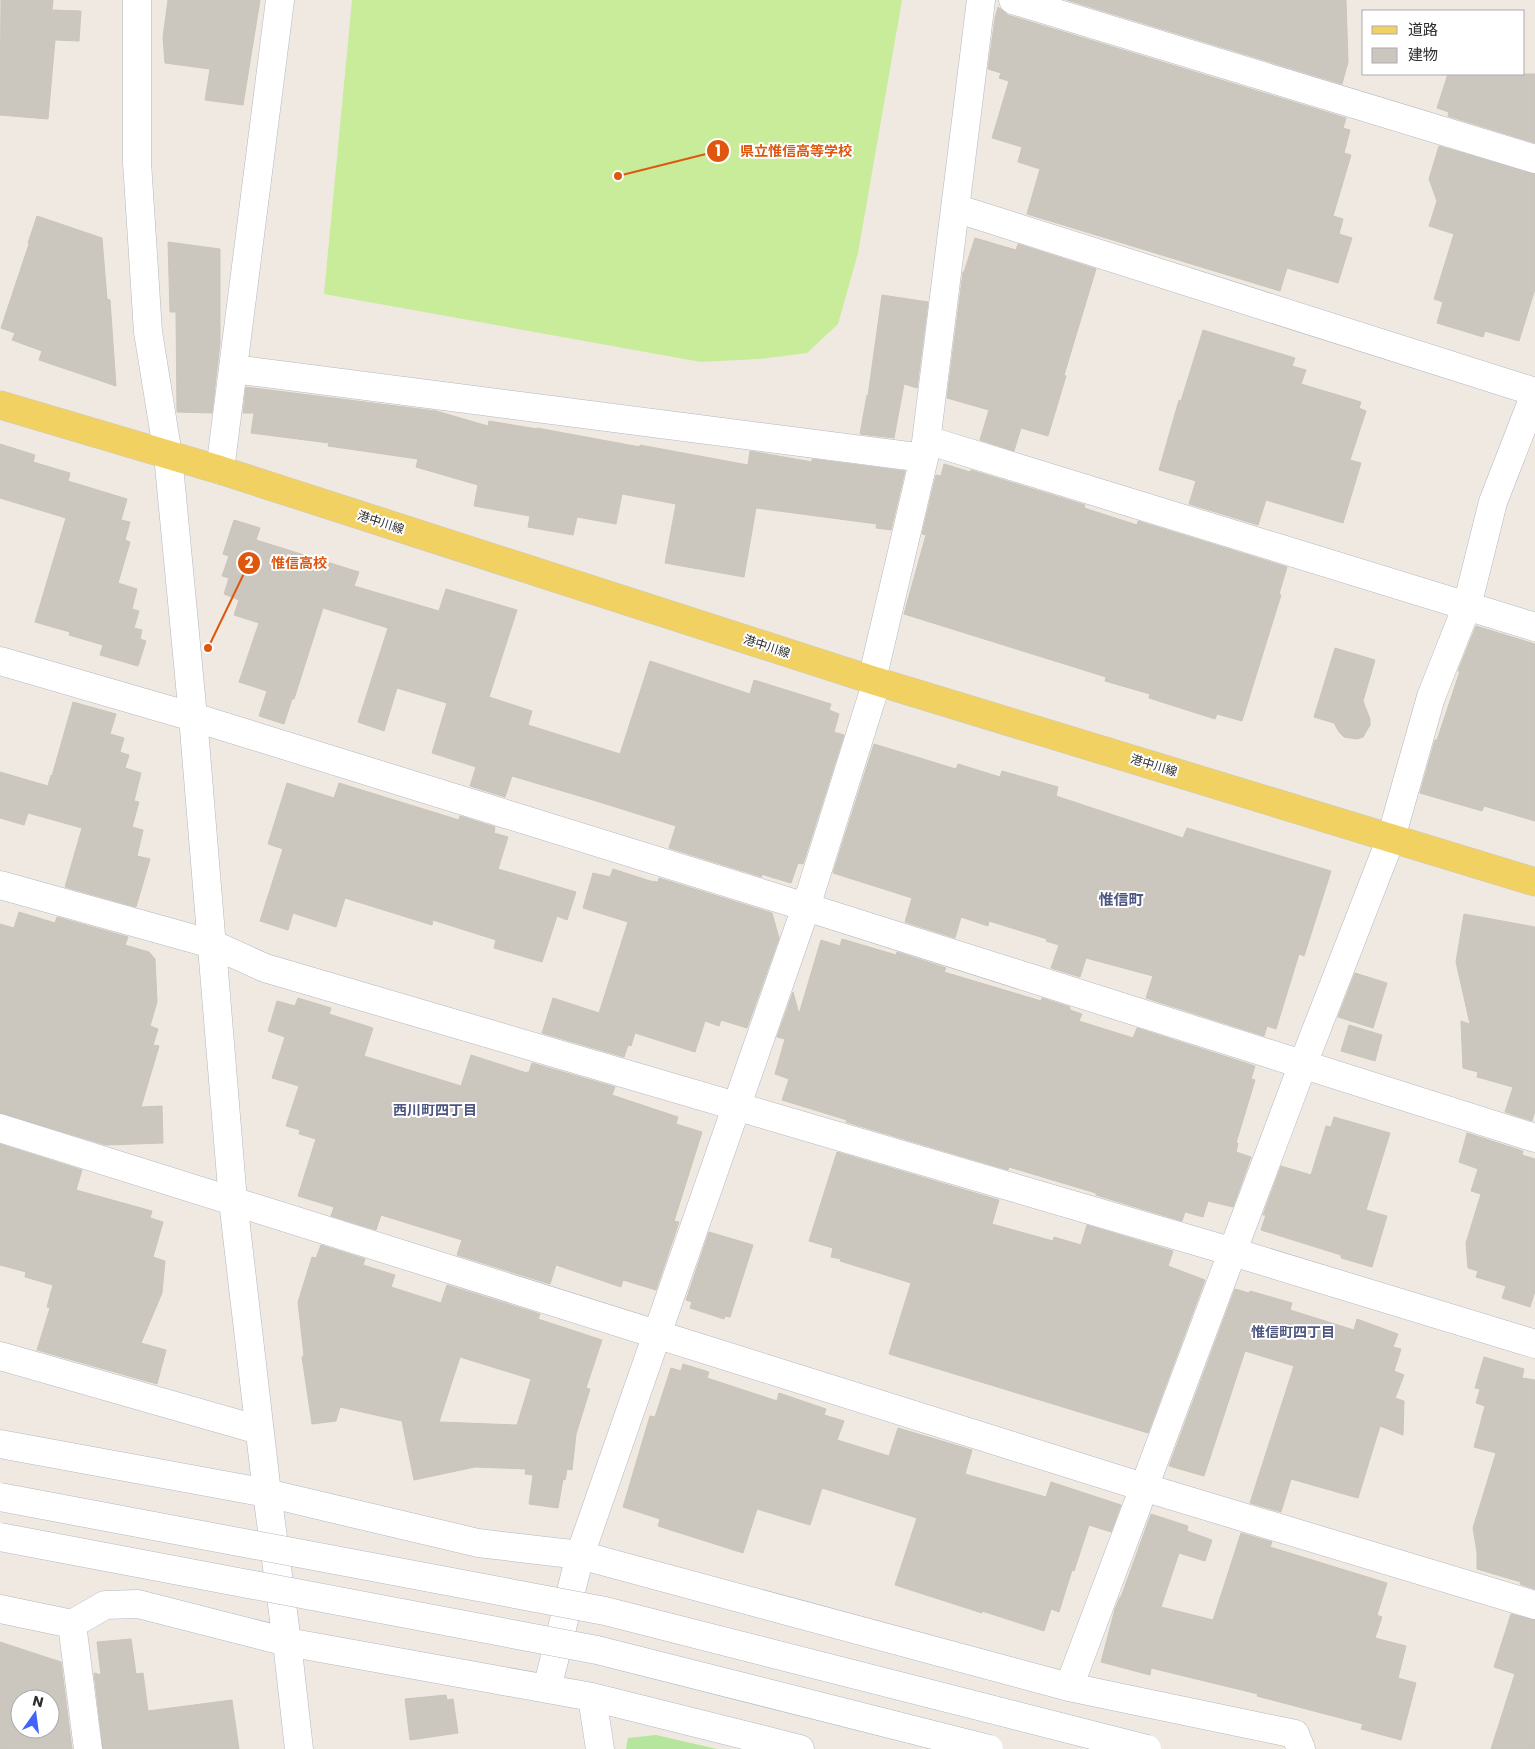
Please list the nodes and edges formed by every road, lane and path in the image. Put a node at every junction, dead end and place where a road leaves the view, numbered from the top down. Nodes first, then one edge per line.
1 (137, 0) edge
2 (280, 0) edge
3 (981, 0) edge
4 (1013, 0) edge
5 (1535, 159) edge
6 (955, 208) junction
7 (233, 369) junction
8 (1535, 393) edge
9 (0, 405) edge
10 (925, 449) junction
11 (168, 455) junction
12 (220, 470) junction
13 (1467, 606) junction
14 (1535, 627) edge
15 (0, 661) edge
16 (875, 680) junction
17 (193, 716) junction
18 (1391, 838) junction
19 (1535, 882) edge
20 (0, 885) edge
21 (806, 906) junction
22 (212, 944) junction
23 (1303, 1064) junction
24 (736, 1107) junction
25 (0, 1128) edge
26 (1535, 1138) edge
27 (233, 1201) junction
28 (1233, 1252) junction
29 (657, 1334) junction
30 (1535, 1344) edge
31 (0, 1356) edge
32 (259, 1430) junction
33 (0, 1444) edge
34 (1143, 1486) junction
35 (267, 1494) junction
36 (0, 1497) edge
37 (0, 1537) edge
38 (580, 1556) junction
39 (1535, 1605) edge
40 (0, 1609) edge
41 (72, 1624) junction
42 (287, 1642) junction
43 (1068, 1687) junction
44 (547, 1689) junction
45 (592, 1697) junction
46 (88, 1749) edge
47 (299, 1749) edge
48 (600, 1749) edge
49 (800, 1749) edge
50 (989, 1749) edge
51 (1147, 1749) edge
52 (1301, 1749) edge

1 - 11 street
2 - 7 street
3 - 6 street
4 - 5 street
6 - 8 street
6 - 10 street
7 - 10 street
7 - 12 street
8 - 13 street
9 - 11 main road, 港中川線
10 - 13 street
10 - 16 street
11 - 12 main road, 港中川線
11 - 17 street
12 - 16 main road, 港中川線
13 - 14 street
13 - 18 street
15 - 17 street
16 - 18 main road, 港中川線
16 - 21 street
17 - 21 street
17 - 22 street
18 - 19 main road, 港中川線
18 - 23 street
20 - 22 street
21 - 23 street
21 - 24 street
22 - 24 street
22 - 27 street
23 - 26 street
23 - 28 street
24 - 28 street
24 - 29 street
25 - 27 street
27 - 29 street
27 - 32 street
28 - 30 street
28 - 34 street
29 - 34 street
29 - 38 street
31 - 32 street
32 - 35 street
33 - 35 street
34 - 39 street
34 - 43 street
35 - 38 street
35 - 42 street
36 - 51 street, bridge
37 - 50 street, bridge
38 - 43 street
38 - 44 street
40 - 41 street
41 - 42 street
41 - 46 street
42 - 44 street
42 - 47 street
43 - 52 street
44 - 45 street
45 - 48 street
45 - 49 street

